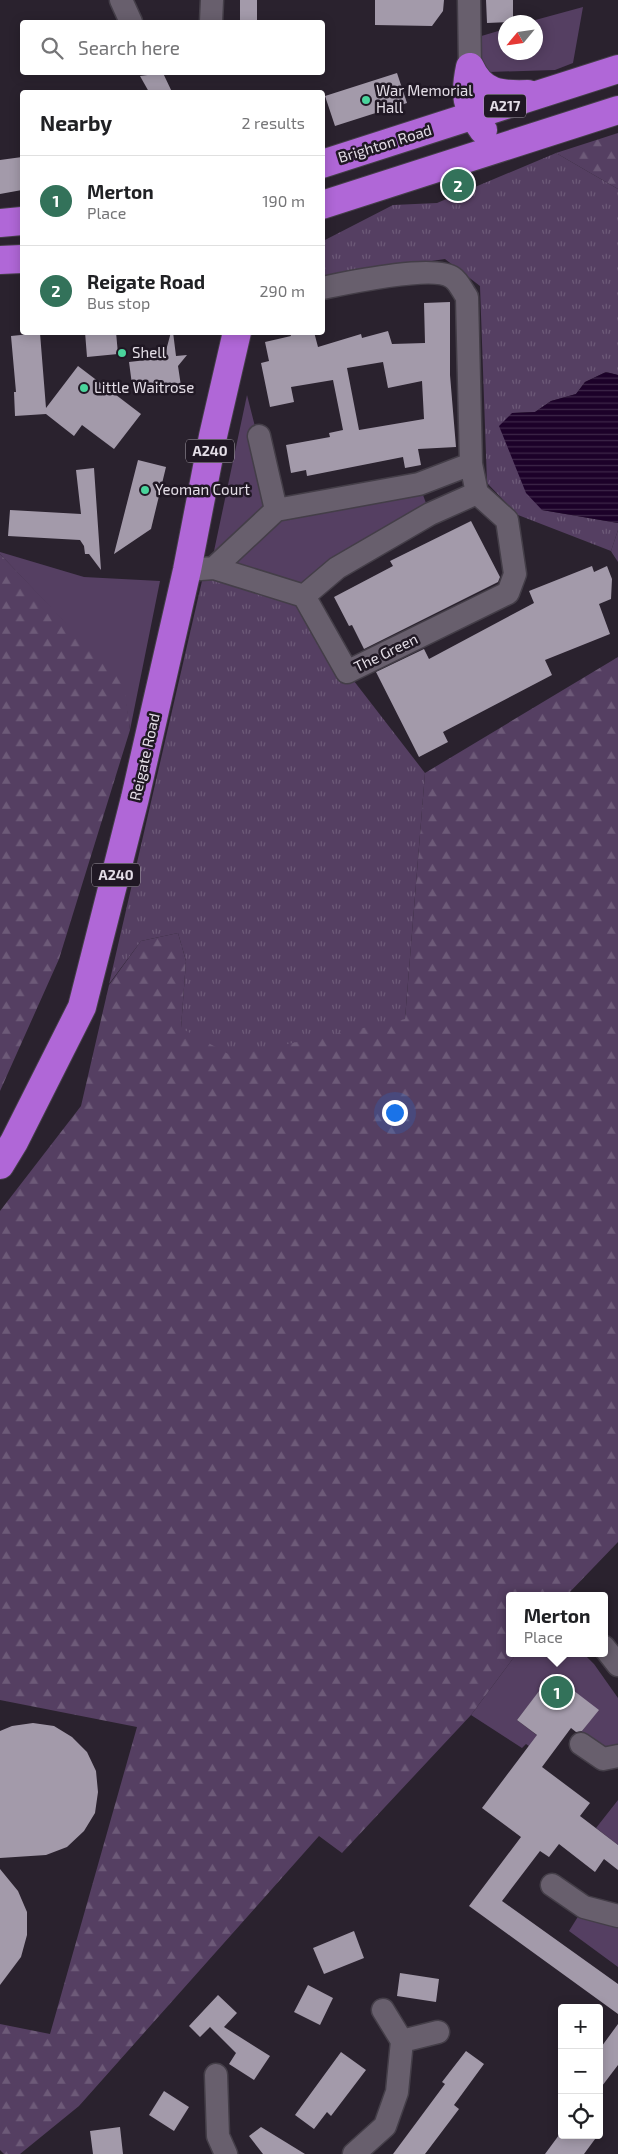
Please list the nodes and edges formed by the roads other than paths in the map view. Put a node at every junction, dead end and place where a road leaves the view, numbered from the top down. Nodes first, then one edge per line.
1 (121, 0) edge
2 (212, 0) edge
3 (469, 0) edge
4 (130, 20) edge
5 (211, 20) edge
6 (470, 67) junction
7 (618, 69) edge
8 (540, 94) junction
9 (618, 110) edge
10 (474, 117) junction
11 (508, 145) junction
12 (325, 163) edge
13 (377, 189) junction
14 (325, 204) edge
15 (20, 221) edge
16 (0, 223) edge
17 (325, 224) edge
18 (20, 259) edge
19 (0, 260) edge
20 (325, 287) edge
21 (237, 335) edge
22 (259, 436) dead end
23 (471, 464) junction
24 (419, 484) junction
25 (477, 494) junction
26 (276, 510) junction
27 (430, 514) junction
28 (214, 568) junction
29 (187, 570) junction
30 (304, 596) junction
31 (0, 1165) edge
32 (608, 1651) edge
33 (618, 1665) edge
34 (581, 1744) dead end
35 (618, 1756) edge
36 (552, 1886) dead end
37 (618, 1916) edge
38 (383, 2010) dead end
39 (438, 2032) dead end
40 (402, 2042) junction
41 (216, 2075) dead end
42 (226, 2154) edge
43 (354, 2154) edge

1 - 4 street
2 - 5 street
3 - 6 street
6 - 8 highway
6 - 10 highway
7 - 8 highway, Brighton Road / A217
8 - 10 highway, Brighton Road / A217
9 - 11 highway, A217
10 - 11 highway
10 - 12 highway, Brighton Road / A217
11 - 13 highway, A217
13 - 14 highway, A217
13 - 17 highway
15 - 16 highway
18 - 19 highway
20 - 23 street
21 - 29 highway, Reigate Road / A240
22 - 26 street
23 - 24 street
23 - 25 street
24 - 26 street
24 - 27 street
25 - 27 street
25 - 30 street, The Green
26 - 28 street
27 - 30 street
28 - 29 street
28 - 30 street
29 - 31 highway, Reigate Road / A240
32 - 33 street
34 - 35 street
36 - 37 street
38 - 40 street
39 - 40 street
40 - 43 street
41 - 42 street

